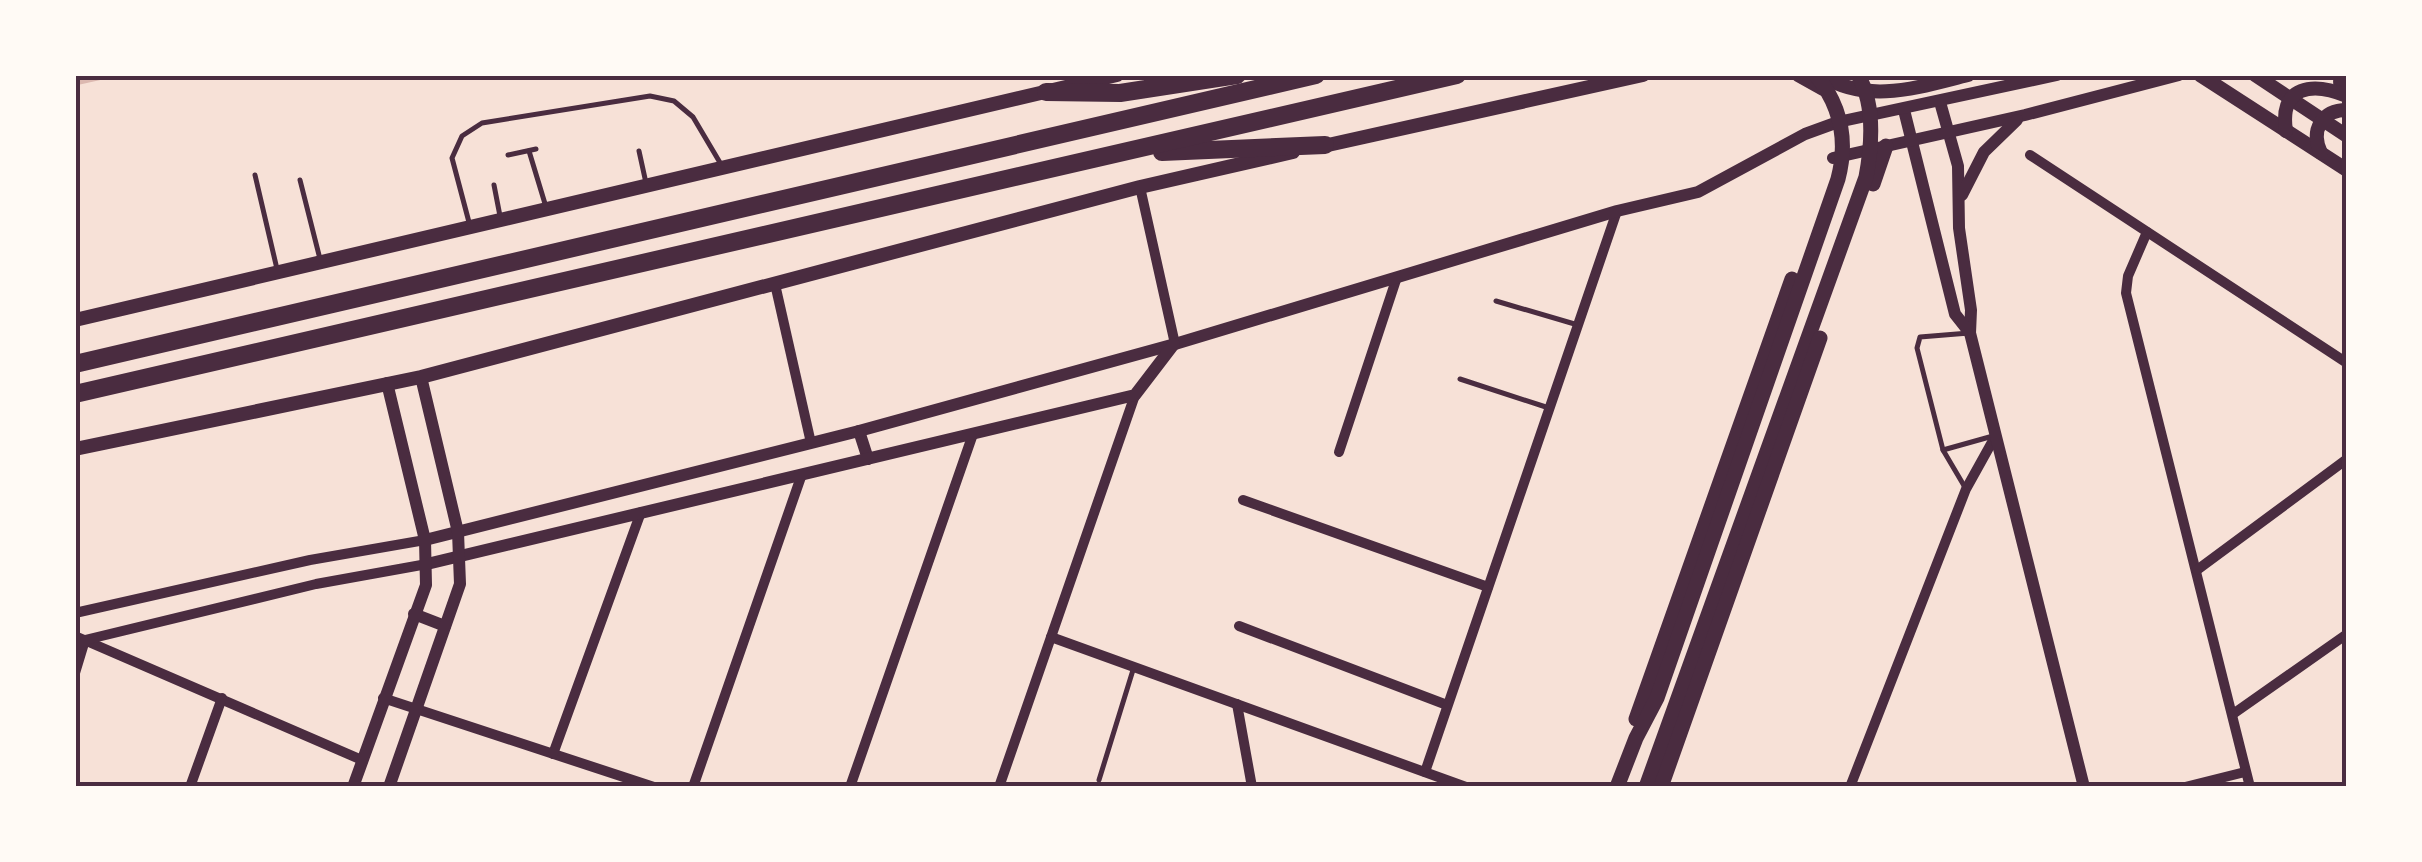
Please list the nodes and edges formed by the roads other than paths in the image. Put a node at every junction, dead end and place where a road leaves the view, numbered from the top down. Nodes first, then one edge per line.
1 (1118, 75) edge
2 (1237, 75) edge
3 (1316, 75) edge
4 (1458, 75) edge
5 (1643, 75) edge
6 (1798, 75) edge
7 (1819, 75) edge
8 (1858, 75) edge
9 (1968, 75) edge
10 (2057, 75) edge
11 (2180, 75) edge
12 (2200, 75) edge
13 (2255, 75) edge
14 (2342, 85) edge
15 (1046, 92) junction
16 (1940, 102) junction
17 (1904, 110) junction
18 (2347, 110) edge
19 (2025, 115) junction
20 (1838, 122) junction
21 (1948, 131) junction
22 (2286, 132) junction
23 (2347, 136) edge
24 (1911, 140) junction
25 (1325, 145) junction
26 (1886, 146) junction
27 (639, 151) dead end
28 (1116, 154) junction
29 (508, 155) dead end
30 (2030, 155) dead end
31 (2322, 155) junction
32 (1833, 158) junction
33 (723, 168) junction
34 (2347, 170) edge
35 (255, 175) dead end
36 (300, 180) dead end
37 (494, 184) dead end
38 (646, 186) junction
39 (1140, 187) junction
40 (1960, 202) junction
41 (1818, 206) junction
42 (547, 210) junction
43 (1617, 211) junction
44 (501, 220) junction
45 (471, 227) junction
46 (1858, 229) junction
47 (2147, 232) junction
48 (321, 263) junction
49 (278, 273) junction
50 (1396, 278) junction
51 (776, 284) junction
52 (1496, 301) dead end
53 (75, 320) edge
54 (1578, 325) junction
55 (1970, 333) junction
56 (1174, 344) junction
57 (75, 364) edge
58 (2347, 364) edge
59 (421, 377) junction
60 (1460, 379) dead end
61 (386, 383) junction
62 (75, 394) edge
63 (1135, 395) junction
64 (1550, 408) junction
65 (860, 431) junction
66 (973, 434) junction
67 (1996, 436) junction
68 (811, 443) junction
69 (75, 449) edge
70 (1943, 450) junction
71 (1339, 452) dead end
72 (868, 459) junction
73 (2347, 460) edge
74 (802, 474) junction
75 (1966, 488) junction
76 (1242, 500) dead end
77 (549, 509) junction
78 (641, 512) junction
79 (458, 532) junction
80 (554, 532) junction
81 (425, 540) junction
82 (460, 554) junction
83 (310, 560) junction
84 (427, 564) junction
85 (2197, 570) junction
86 (316, 584) junction
87 (1488, 587) junction
88 (75, 612) edge
89 (414, 614) junction
90 (445, 626) junction
91 (1239, 626) dead end
92 (2347, 634) edge
93 (80, 638) edge
94 (1051, 638) junction
95 (1134, 666) junction
96 (77, 667) edge
97 (222, 698) junction
98 (384, 698) junction
99 (1237, 704) junction
100 (1448, 705) junction
101 (416, 709) junction
102 (2233, 714) junction
103 (553, 754) junction
104 (362, 760) junction
105 (1425, 772) junction
106 (2246, 772) junction
107 (1100, 780) dead end
108 (190, 787) edge
109 (353, 787) edge
110 (389, 787) edge
111 (654, 787) edge
112 (693, 787) edge
113 (850, 787) edge
114 (999, 787) edge
115 (1252, 787) edge
116 (1466, 787) edge
117 (1614, 787) edge
118 (1646, 787) edge
119 (1661, 787) edge
120 (1850, 787) edge
121 (2084, 787) edge
122 (2185, 787) edge
123 (2250, 787) edge

1 - 15 main road
2 - 15 highway
3 - 57 highway
4 - 28 highway
5 - 25 main road
6 - 20 main road
7 - 9 main road
7 - 117 main road
8 - 118 main road
10 - 16 street
11 - 19 street
12 - 22 main road
13 - 23 main road
14 - 22 main road
15 - 33 main road
16 - 17 street
16 - 21 street
17 - 20 street
17 - 24 street
18 - 31 main road
19 - 21 street
19 - 40 street
20 - 26 street
20 - 32 main road
20 - 43 street
21 - 24 street
21 - 40 street
22 - 31 main road
24 - 26 street
24 - 55 street
25 - 28 highway
25 - 39 main road
26 - 32 street
26 - 46 main road
27 - 38 lane
28 - 62 highway
29 - 42 lane
30 - 47 street
31 - 34 main road
32 - 41 main road
33 - 38 main road
33 - 45 lane
35 - 49 lane
36 - 48 lane
37 - 44 lane
38 - 42 main road
39 - 51 main road
39 - 56 street
40 - 55 street
41 - 46 main road
41 - 117 main road
42 - 44 main road
43 - 50 street
43 - 54 street
44 - 45 main road
45 - 48 main road
46 - 119 main road
47 - 58 street
47 - 85 street
48 - 49 main road
49 - 53 main road
50 - 56 street
50 - 71 street
51 - 59 main road
51 - 68 street
52 - 54 lane
54 - 64 street
55 - 67 street
55 - 70 lane
56 - 63 street
56 - 65 street
59 - 61 main road
59 - 79 street
60 - 64 lane
61 - 69 main road
61 - 81 street
63 - 66 street
63 - 94 street
64 - 87 street
65 - 68 street
65 - 72 street
66 - 72 street
66 - 113 street
67 - 70 lane
67 - 75 street
67 - 121 street
68 - 77 street
70 - 75 lane
72 - 74 street
73 - 85 street
74 - 78 street
74 - 112 street
75 - 120 street
76 - 87 street
77 - 79 street
77 - 80 street
78 - 80 street
78 - 103 street
79 - 81 street
79 - 82 street
80 - 82 street
81 - 83 street
81 - 84 street
82 - 84 street
82 - 90 street
83 - 86 street
83 - 88 street
84 - 86 street
84 - 89 street
85 - 102 street
86 - 93 street
87 - 100 street
89 - 90 street
89 - 98 street
90 - 101 street
91 - 100 street
92 - 102 street
93 - 96 street
93 - 97 street
94 - 95 street
94 - 114 street
95 - 99 street
95 - 107 lane
97 - 104 street
97 - 108 street
98 - 101 street
98 - 104 street
99 - 105 street
99 - 115 street
100 - 105 street
101 - 103 street
101 - 110 street
102 - 106 street
103 - 111 street
104 - 109 street
105 - 116 street
106 - 122 street
106 - 123 street

